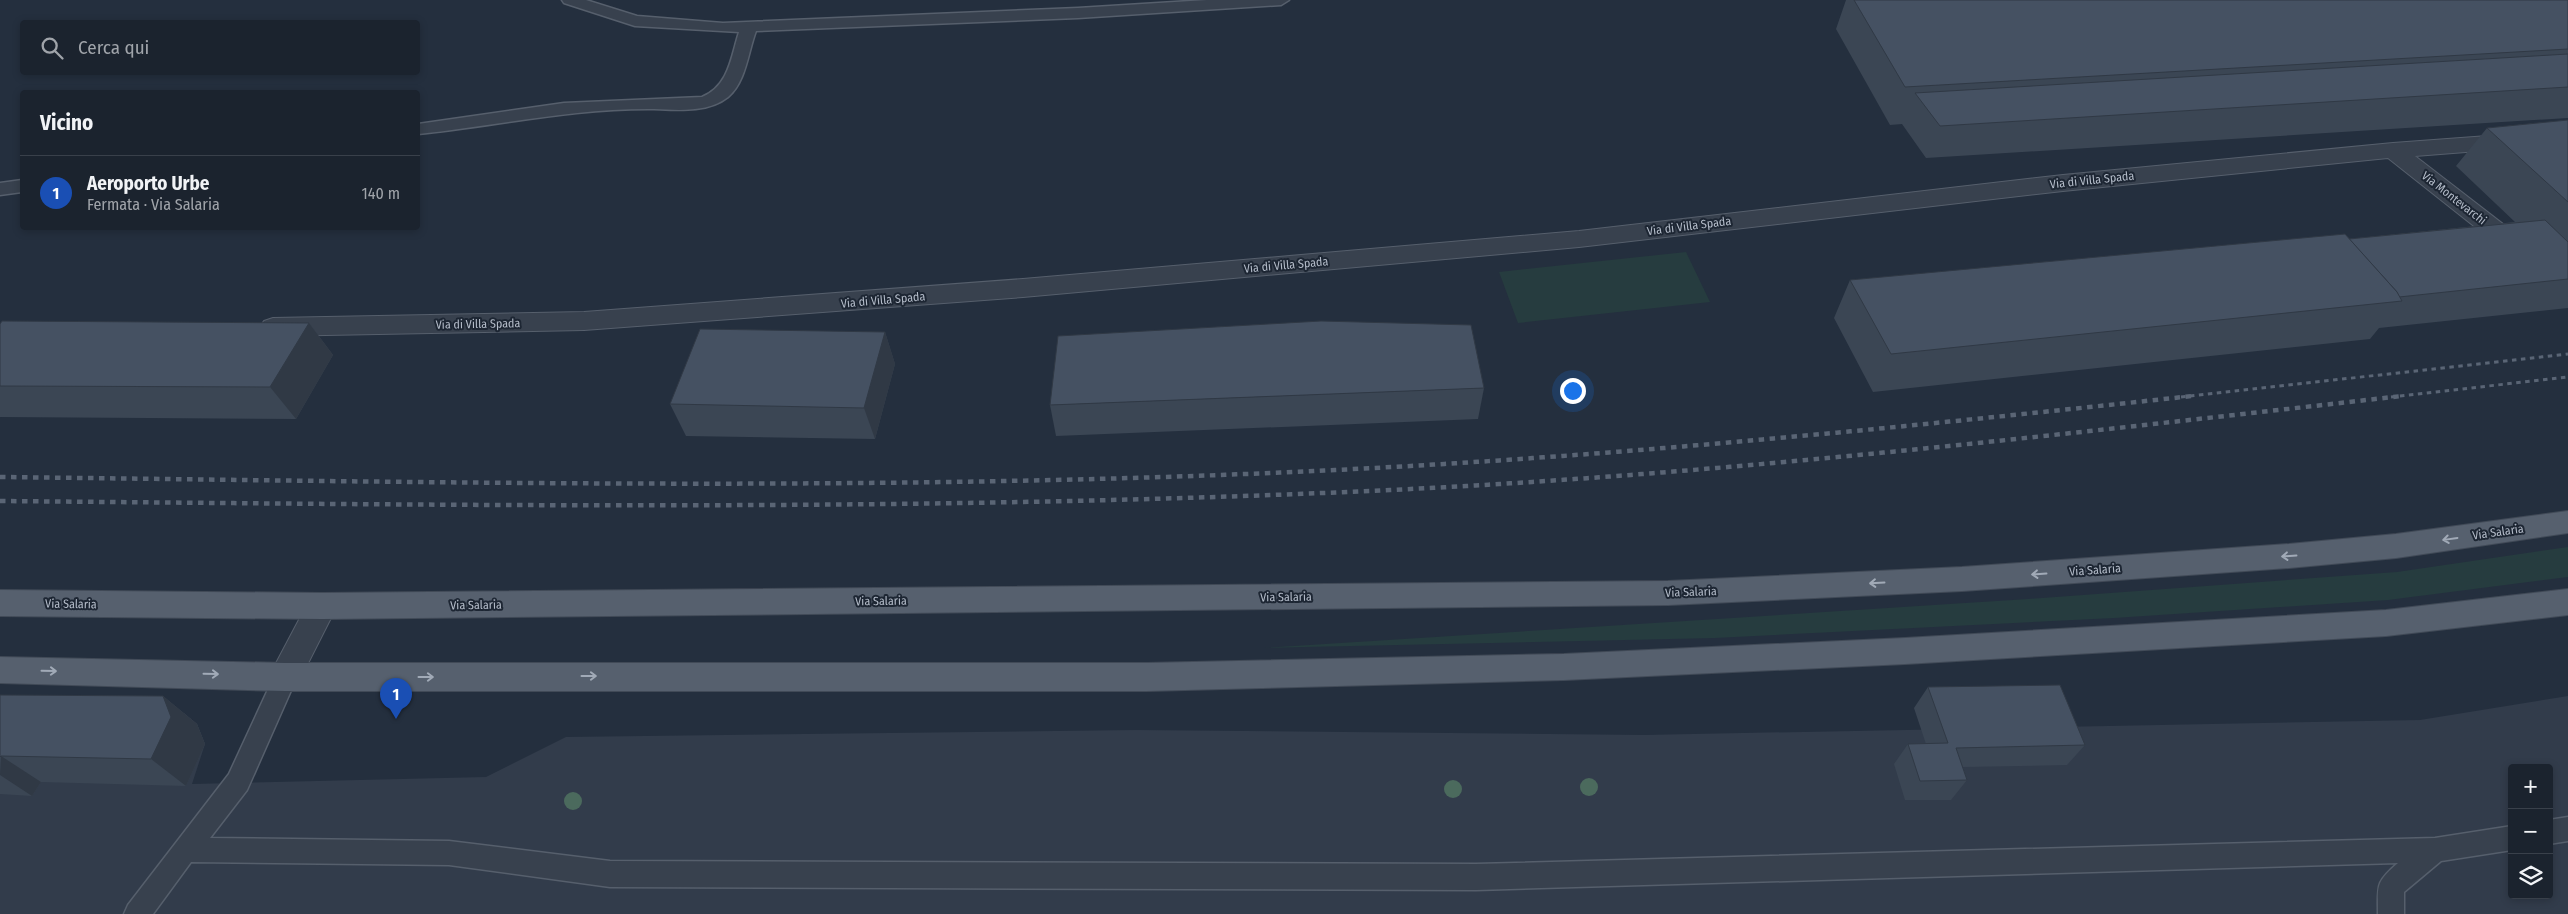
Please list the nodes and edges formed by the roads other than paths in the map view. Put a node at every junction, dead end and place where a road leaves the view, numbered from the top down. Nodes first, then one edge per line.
1 (570, 0) edge
2 (1281, 0) edge
3 (749, 28) junction
4 (420, 129) edge
5 (2568, 137) edge
6 (2393, 150) junction
7 (20, 186) edge
8 (0, 189) edge
9 (2568, 267) edge
10 (251, 327) edge
11 (2568, 522) edge
12 (2568, 602) edge
13 (0, 603) edge
14 (322, 606) junction
15 (0, 670) edge
16 (285, 677) junction
17 (2568, 829) edge
18 (2553, 831) edge
19 (2508, 839) edge
20 (185, 850) junction
21 (2435, 850) junction
22 (137, 914) edge
23 (2391, 914) edge

1 - 3 lane
2 - 3 lane
3 - 4 lane
5 - 6 street, Via di Villa Spada
6 - 9 street, Via Montevarchi
6 - 10 street, Via di Villa Spada
7 - 8 lane
11 -> 14 main road, Via Salaria
16 -> 12 main road
13 - 14 main road, Via Salaria
14 - 16 street
15 -> 16 main road
16 - 20 lane
17 - 18 lane
19 - 21 lane
20 - 21 lane
20 - 22 lane
21 - 23 lane

